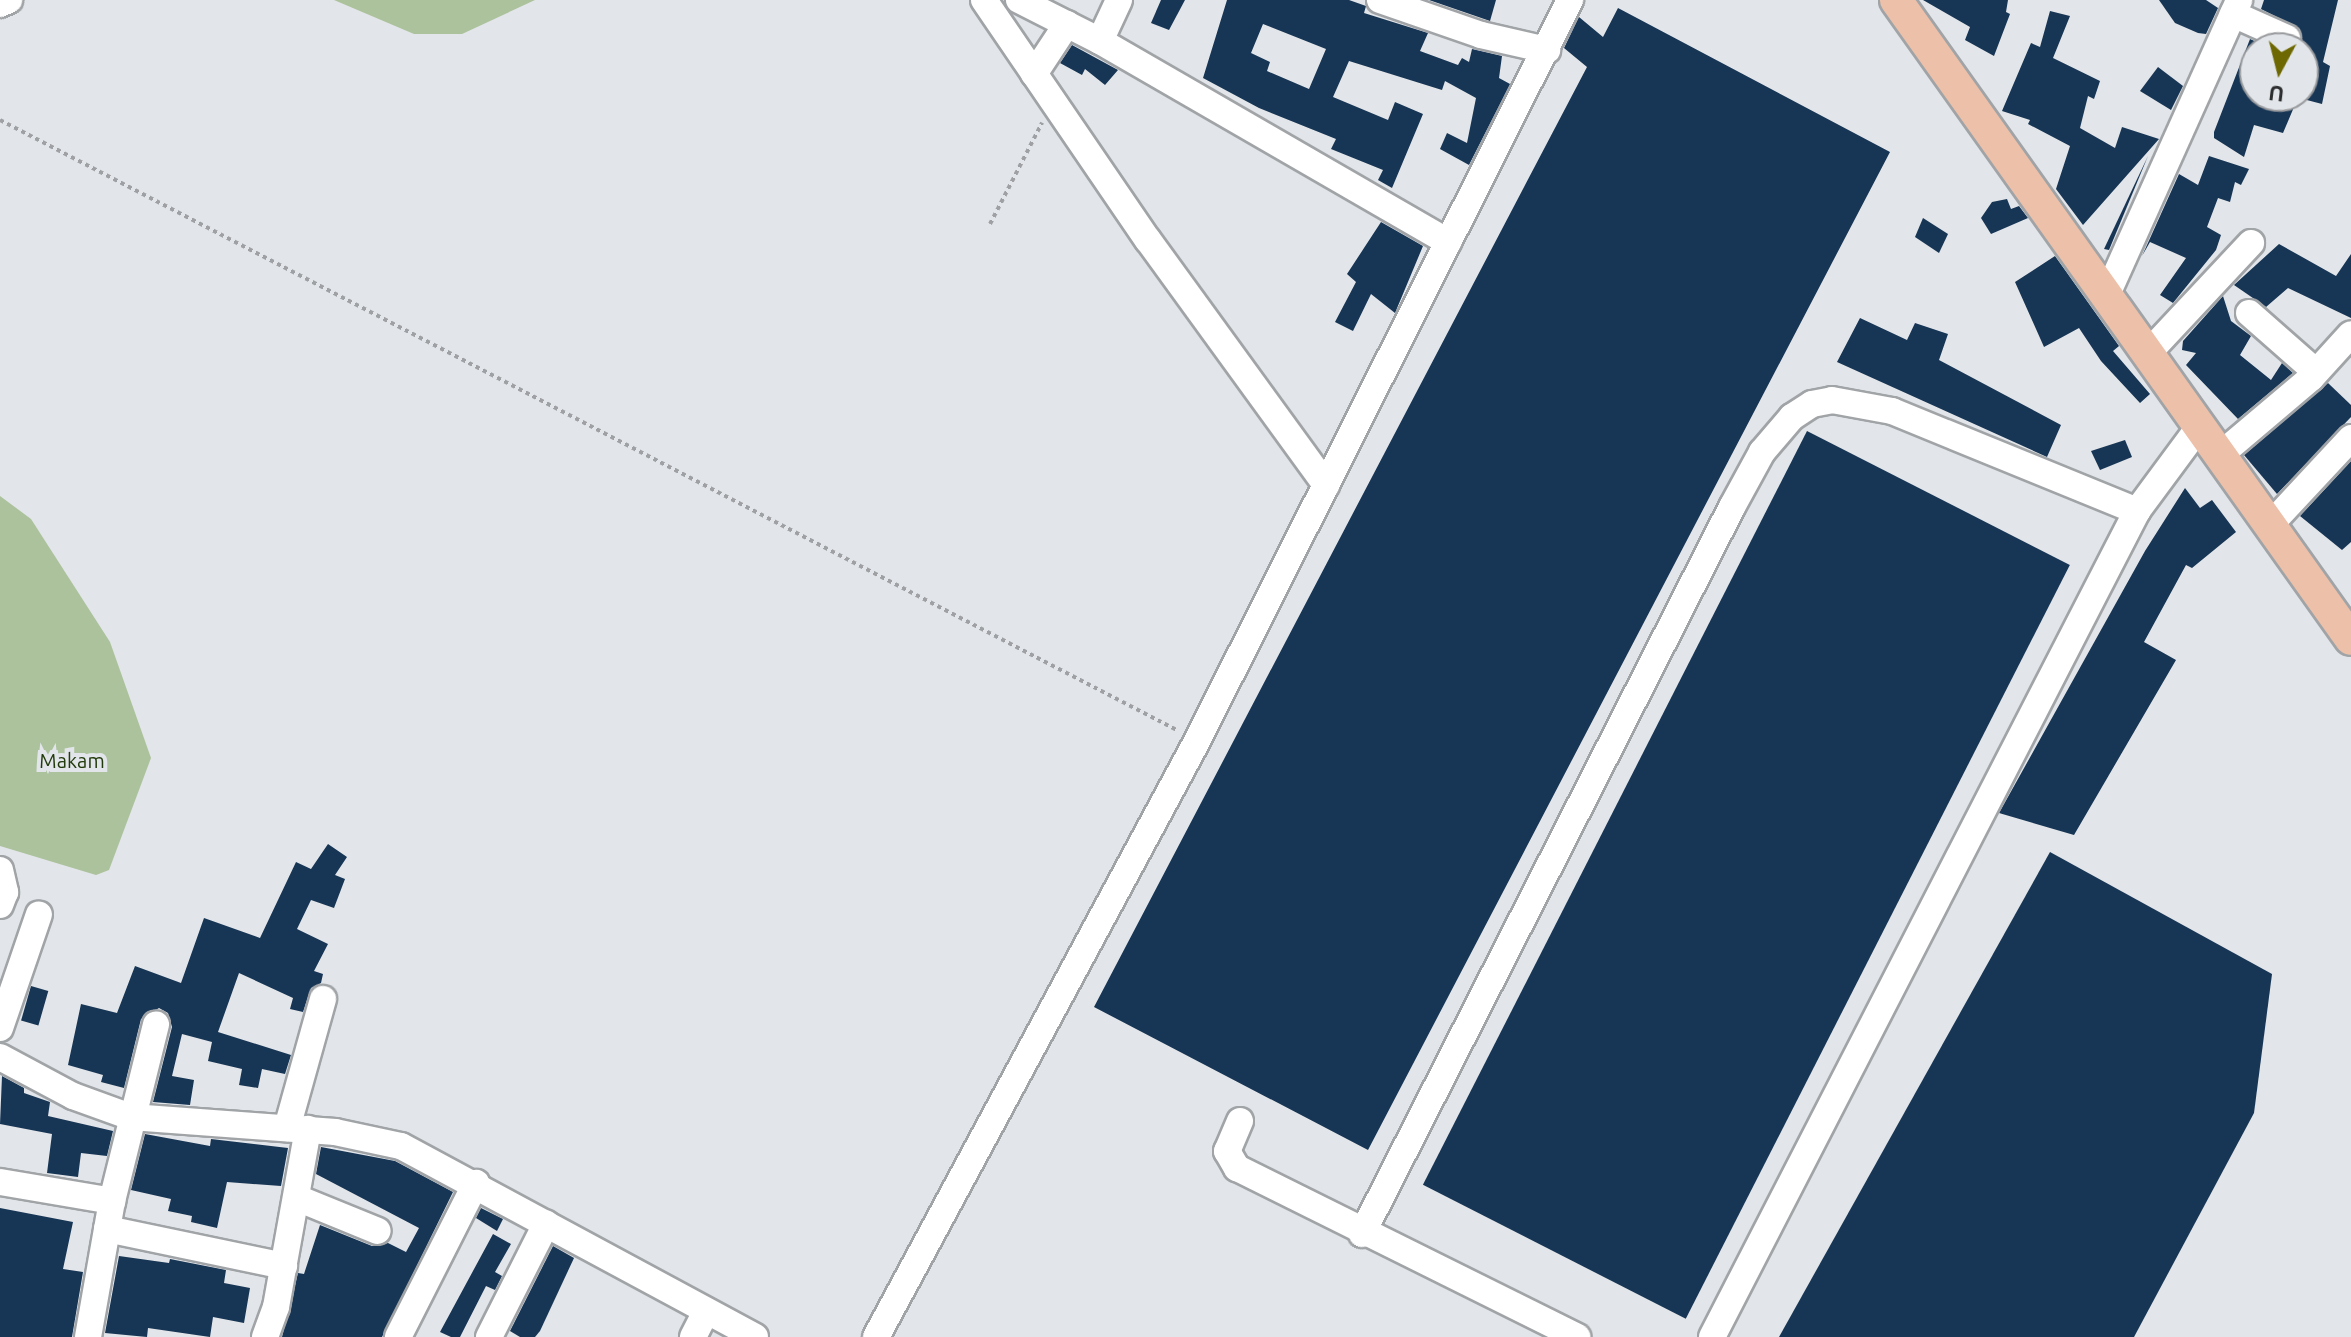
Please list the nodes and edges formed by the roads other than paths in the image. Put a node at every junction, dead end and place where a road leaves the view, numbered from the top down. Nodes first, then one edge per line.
1 (9, 0) edge
2 (984, 0) edge
3 (1019, 0) edge
4 (1119, 0) edge
5 (1380, 0) edge
6 (1570, 0) edge
7 (1896, 0) edge
8 (0, 4) edge
9 (2236, 7) edge
10 (1067, 24) junction
11 (2277, 32) edge
12 (1100, 41) junction
13 (1547, 50) junction
14 (1034, 74) junction
15 (1448, 242) junction
16 (2251, 243) dead end
17 (2108, 292) junction
18 (2249, 313) dead end
19 (2351, 334) edge
20 (2150, 351) junction
21 (2316, 372) junction
22 (2200, 426) junction
23 (2351, 438) edge
24 (2220, 455) junction
25 (1326, 485) junction
26 (2137, 511) junction
27 (2270, 525) junction
28 (2351, 639) edge
29 (0, 870) edge
30 (0, 905) edge
31 (39, 914) dead end
32 (323, 999) dead end
33 (156, 1024) dead end
34 (0, 1028) edge
35 (0, 1057) edge
36 (131, 1117) junction
37 (1240, 1121) dead end
38 (298, 1129) junction
39 (0, 1182) edge
40 (476, 1183) junction
41 (297, 1198) junction
42 (112, 1201) junction
43 (546, 1224) junction
44 (107, 1229) junction
45 (378, 1231) dead end
46 (1362, 1234) junction
47 (284, 1266) junction
48 (706, 1311) junction
49 (88, 1337) edge
50 (265, 1337) edge
51 (398, 1337) edge
52 (489, 1337) edge
53 (693, 1337) edge
54 (755, 1337) edge
55 (876, 1337) edge
56 (1577, 1337) edge
57 (1712, 1337) edge

1 - 8 street
2 - 14 street
3 - 10 street
4 - 12 street
5 - 13 street
6 - 13 street
7 - 17 main road
9 - 11 street
9 - 17 street
10 - 12 street
10 - 14 street
12 - 15 street
13 - 15 street
14 - 25 street
15 - 25 street
16 - 20 street
17 - 20 main road
18 - 21 street
19 - 21 street
20 - 22 main road
21 - 24 street
22 - 24 main road
22 - 26 street
23 - 27 street
24 - 27 main road
25 - 55 street
26 - 46 street
26 - 57 street
27 - 28 main road
29 - 30 street
31 - 34 street
32 - 38 street
33 - 36 street
35 - 36 street
36 - 38 street
36 - 42 street
37 - 46 street
38 - 40 street
38 - 41 street
39 - 42 street
40 - 43 street
40 - 51 street
41 - 45 street
41 - 47 street
42 - 44 street
43 - 48 street
43 - 52 street
44 - 47 street
44 - 49 street
46 - 56 street
47 - 50 street
48 - 53 street
48 - 54 street

